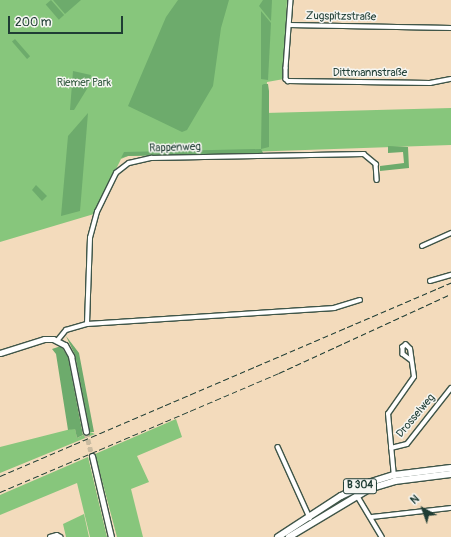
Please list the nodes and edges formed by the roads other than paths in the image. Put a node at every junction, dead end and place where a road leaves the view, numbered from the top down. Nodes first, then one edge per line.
1 (291, 0) edge
2 (289, 25) junction
3 (451, 28) edge
4 (451, 79) edge
5 (377, 180) dead end
6 (451, 233) edge
7 (422, 246) dead end
8 (451, 275) edge
9 (430, 281) dead end
10 (360, 300) dead end
11 (87, 324) junction
12 (58, 341) junction
13 (0, 353) edge
14 (411, 360) dead end
15 (450, 390) edge
16 (86, 432) tunnel mouth
17 (278, 448) dead end
18 (391, 448) junction
19 (92, 456) tunnel mouth
20 (451, 468) edge
21 (451, 474) edge
22 (395, 478) junction
23 (356, 495) junction
24 (451, 508) edge
25 (372, 518) junction
26 (311, 519) junction
27 (50, 537) edge
28 (61, 537) edge
29 (111, 537) edge
30 (278, 537) edge
31 (289, 537) edge
32 (382, 537) edge

1 - 2 street
2 - 3 street, Zugspitzstraße
2 - 4 street, Dittmannstraße
5 - 11 street, Rappenweg
6 - 7 street
8 - 9 street
10 - 11 street
11 - 12 street
12 - 13 street
12 - 16 street
14 - 18 street
15 - 18 street, Drosselweg
17 - 26 street
18 - 22 street
19 - 29 street
20 - 22 main road, B 304
21 - 22 main road, B 304
22 - 23 main road, B 304
22 - 26 main road, B 304
23 - 25 street
23 - 26 main road, B 304
24 - 25 street
25 - 32 street
26 - 30 main road, B 304
26 - 31 main road, B 304
27 - 28 street

